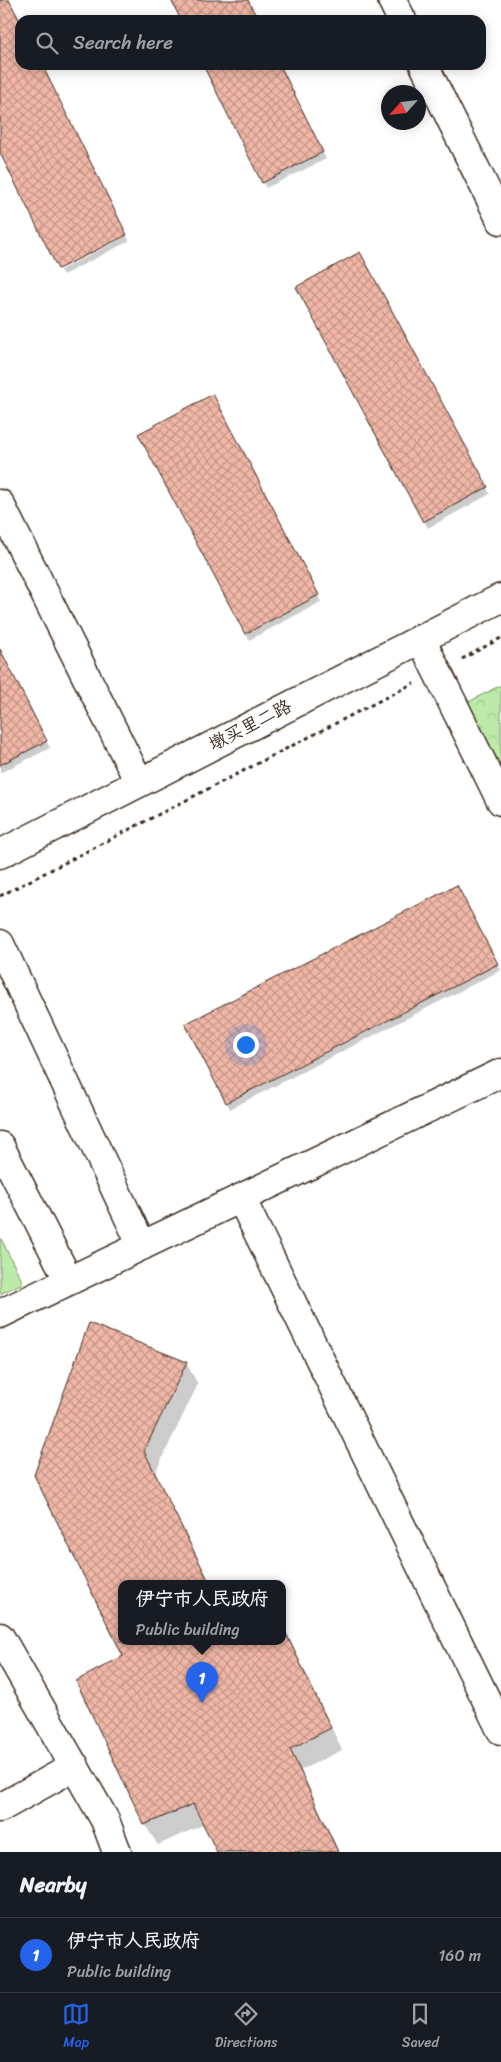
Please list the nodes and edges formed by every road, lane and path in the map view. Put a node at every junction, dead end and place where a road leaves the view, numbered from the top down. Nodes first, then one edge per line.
1 (392, 0) edge
2 (400, 15) edge
3 (426, 70) edge
4 (501, 220) edge
5 (0, 504) edge
6 (501, 598) edge
7 (501, 638) edge
8 (421, 639) junction
9 (437, 672) junction
10 (139, 782) junction
11 (501, 801) edge
12 (0, 854) edge
13 (0, 896) edge
14 (0, 944) edge
15 (501, 1073) edge
16 (0, 1146) edge
17 (241, 1198) junction
18 (142, 1246) junction
19 (69, 1281) junction
20 (0, 1314) edge
21 (0, 1637) edge
22 (501, 1730) edge
23 (75, 1766) junction
24 (0, 1808) edge
25 (117, 1852) edge

1 - 2 street
3 - 4 street
5 - 10 street
6 - 8 street, 墩买里二路
7 - 9 path
8 - 9 street
8 - 10 street, 墩买里二路
9 - 11 street
9 - 13 path
10 - 12 street, 墩买里二路
14 - 18 street
15 - 17 street
16 - 19 street
17 - 18 street
17 - 22 street
18 - 19 street
19 - 20 street
21 - 23 street
23 - 24 street
23 - 25 street

